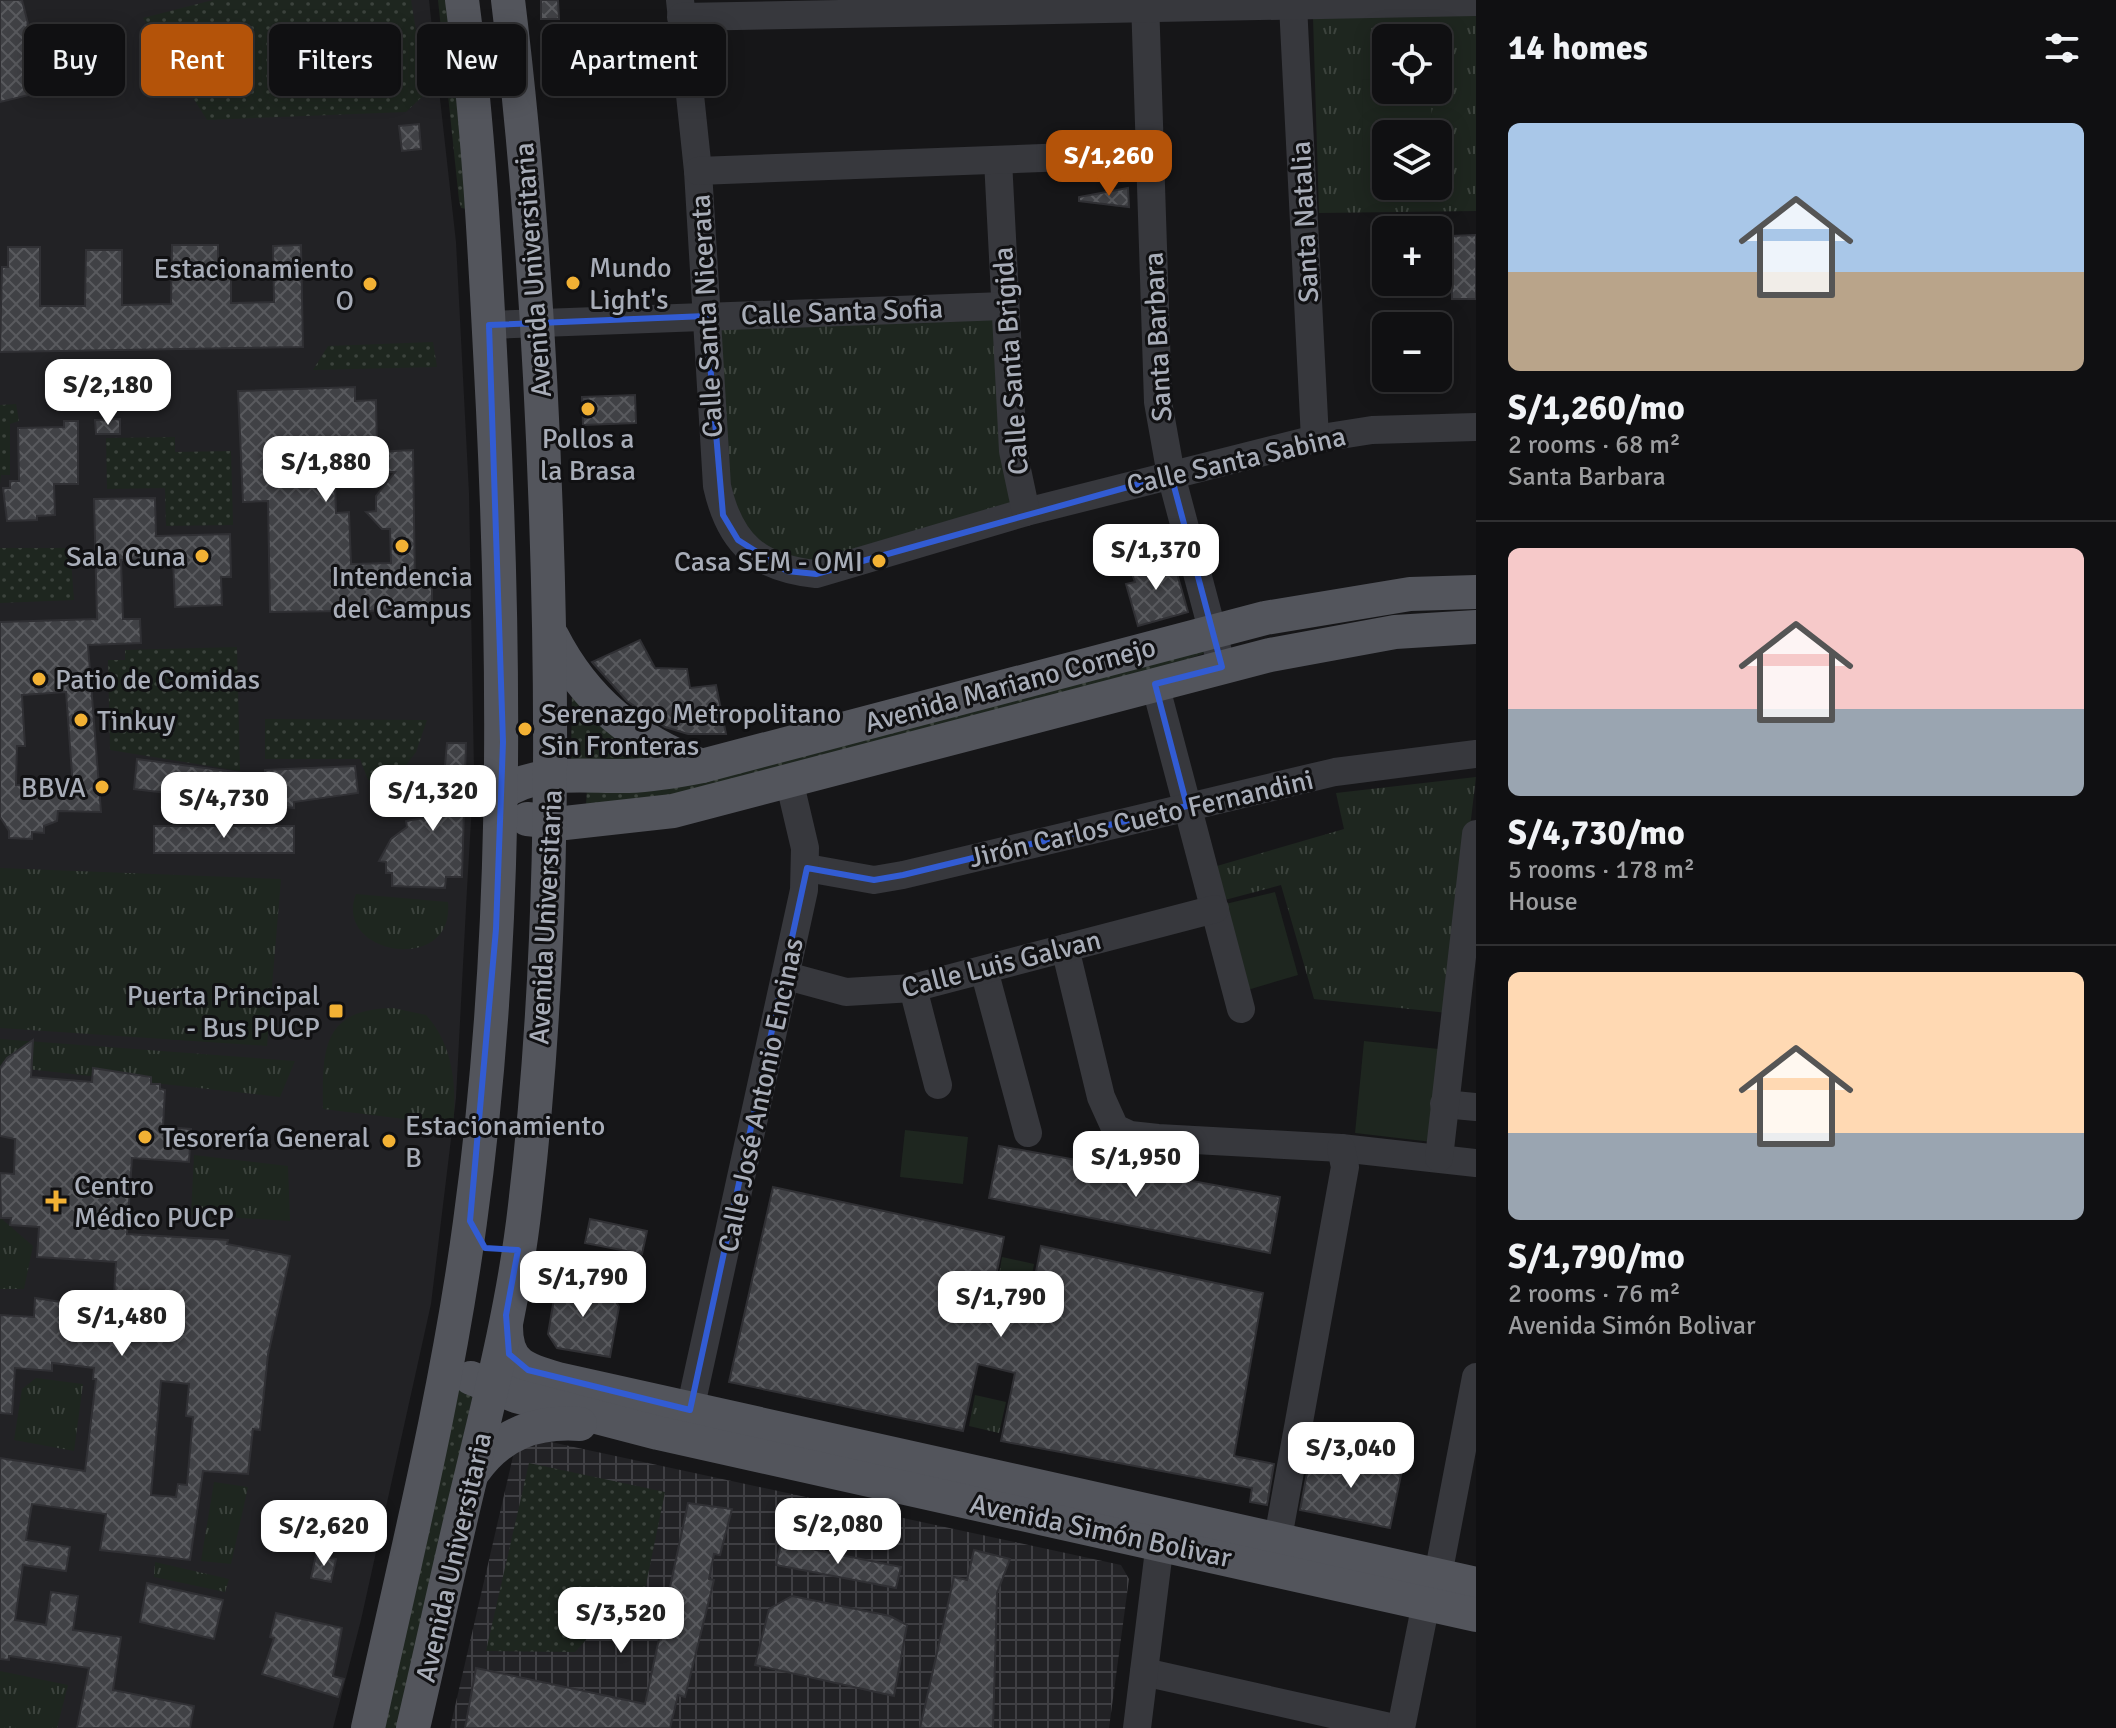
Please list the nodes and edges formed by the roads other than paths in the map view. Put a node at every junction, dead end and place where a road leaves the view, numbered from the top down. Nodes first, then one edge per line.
1 (462, 0) edge
2 (508, 0) edge
3 (1476, 2) edge
4 (1145, 4) edge
5 (1293, 5) junction
6 (680, 9) edge
7 (1148, 154) junction
8 (998, 160) junction
9 (698, 171) junction
10 (1004, 306) junction
11 (706, 316) junction
12 (539, 323) junction
13 (489, 325) junction
14 (1476, 427) edge
15 (1315, 439) junction
16 (1171, 475) junction
17 (1026, 512) junction
18 (816, 574) joint
19 (1476, 592) edge
20 (1476, 627) edge
21 (1212, 631) junction
22 (550, 632) junction
23 (1222, 667) junction
24 (1155, 684) junction
25 (1476, 754) edge
26 (702, 766) junction
27 (551, 777) junction
28 (789, 780) junction
29 (501, 802) junction
30 (1187, 806) junction
31 (550, 823) junction
32 (1476, 844) edge
33 (807, 868) junction
34 (1215, 909) junction
35 (496, 929) junction
36 (546, 936) junction
37 (1065, 948) junction
38 (1469, 954) edge
39 (984, 970) junction
40 (787, 976) junction
41 (913, 988) junction
42 (1241, 1009) dead end
43 (1464, 1027) edge
44 (938, 1085) dead end
45 (1444, 1104) junction
46 (1476, 1107) edge
47 (1028, 1133) dead end
48 (1341, 1148) junction
49 (1439, 1158) junction
50 (1476, 1163) edge
51 (470, 1221) junction
52 (520, 1241) junction
53 (457, 1310) junction
54 (506, 1315) junction
55 (1476, 1377) edge
56 (491, 1389) junction
57 (690, 1410) junction
58 (658, 1433) junction
59 (730, 1434) junction
60 (471, 1475) junction
61 (1162, 1528) junction
62 (1278, 1538) junction
63 (1476, 1584) edge
64 (1432, 1589) junction
65 (1476, 1615) edge
66 (1144, 1672) junction
67 (368, 1728) edge
68 (413, 1728) edge
69 (1137, 1728) edge
70 (1394, 1728) edge
71 (1401, 1728) edge

1 - 13 main road, Avenida Universitaria
2 - 12 main road, Avenida Universitaria
3 - 5 street
4 - 5 street
4 - 6 street
4 - 7 street, Santa Barbara
5 - 15 street, Santa Natalia
6 - 9 street, Calle Santa Nicerata
7 - 8 street
7 - 16 street, Santa Barbara
8 - 9 street
8 - 10 street, Calle Santa Brigida
9 - 11 street, Calle Santa Nicerata
10 - 11 street, Calle Santa Sofia
10 - 17 street, Calle Santa Brigida
11 - 12 street, Calle Santa Sofia
11 - 18 street, Calle Santa Nicerata
12 - 13 street, Calle Santa Sofia
12 - 22 main road, Avenida Universitaria
13 - 29 main road, Avenida Universitaria
14 - 15 street, Calle Santa Sabina
15 - 16 street, Calle Santa Sabina
16 - 17 street, Calle Santa Sabina
16 - 21 street, Santa Barbara
17 - 18 street, Calle Santa Sabina
19 - 21 main road, Avenida Mariano Cornejo
20 - 23 main road, Avenida Mariano Cornejo
21 - 23 street, Santa Barbara
21 - 26 main road, Avenida Mariano Cornejo
22 - 26 main road
22 - 27 main road, Avenida Universitaria
23 - 24 main road, Avenida Mariano Cornejo
24 - 28 main road, Avenida Mariano Cornejo
24 - 30 street
25 - 30 street, Jirón Carlos Cueto Fernandini
26 - 27 main road, Avenida Mariano Cornejo
27 - 29 main road, Avenida Mariano Cornejo
27 - 31 main road, Avenida Universitaria
28 - 31 main road, Avenida Mariano Cornejo
28 - 33 street, Calle José Antonio Encinas
29 - 31 main road, Avenida Mariano Cornejo
29 - 35 main road, Avenida Universitaria
30 - 33 street, Jirón Carlos Cueto Fernandini
30 - 34 street
31 - 36 main road, Avenida Universitaria
32 - 38 street
33 - 40 street, Calle José Antonio Encinas
34 - 37 street, Calle Luis Galvan
34 - 42 street
35 - 36 main road
35 - 51 main road, Avenida Universitaria
36 - 52 main road, Avenida Universitaria
37 - 39 street, Calle Luis Galvan
37 - 48 street
38 - 43 street
39 - 41 street, Calle Luis Galvan
39 - 47 street
40 - 41 street, Calle Luis Galvan
40 - 57 street, Calle José Antonio Encinas
41 - 44 street
43 - 45 street
45 - 46 street
45 - 49 street
48 - 49 street
48 - 62 street
49 - 50 street
51 - 52 main road
51 - 53 main road, Avenida Universitaria
52 - 54 main road, Avenida Universitaria
53 - 56 main road, Avenida Simón Bolivar
53 - 67 main road, Avenida Universitaria
54 - 56 main road, Avenida Universitaria
54 - 57 main road, Avenida Simón Bolivar
55 - 64 street
56 - 58 main road, Avenida Simón Bolivar
56 - 60 main road, Avenida Universitaria
57 - 59 main road, Avenida Simón Bolivar
58 - 59 main road, Avenida Simón Bolivar
58 - 60 main road
59 - 61 main road, Avenida Simón Bolivar
60 - 68 main road, Avenida Universitaria
61 - 62 main road, Avenida Simón Bolivar
61 - 64 main road, Avenida Simón Bolivar
61 - 66 street
62 - 64 main road, Avenida Simón Bolivar
63 - 64 main road, Avenida Simón Bolivar
64 - 65 main road, Avenida Simón Bolivar
64 - 71 street
66 - 69 street
66 - 70 street

